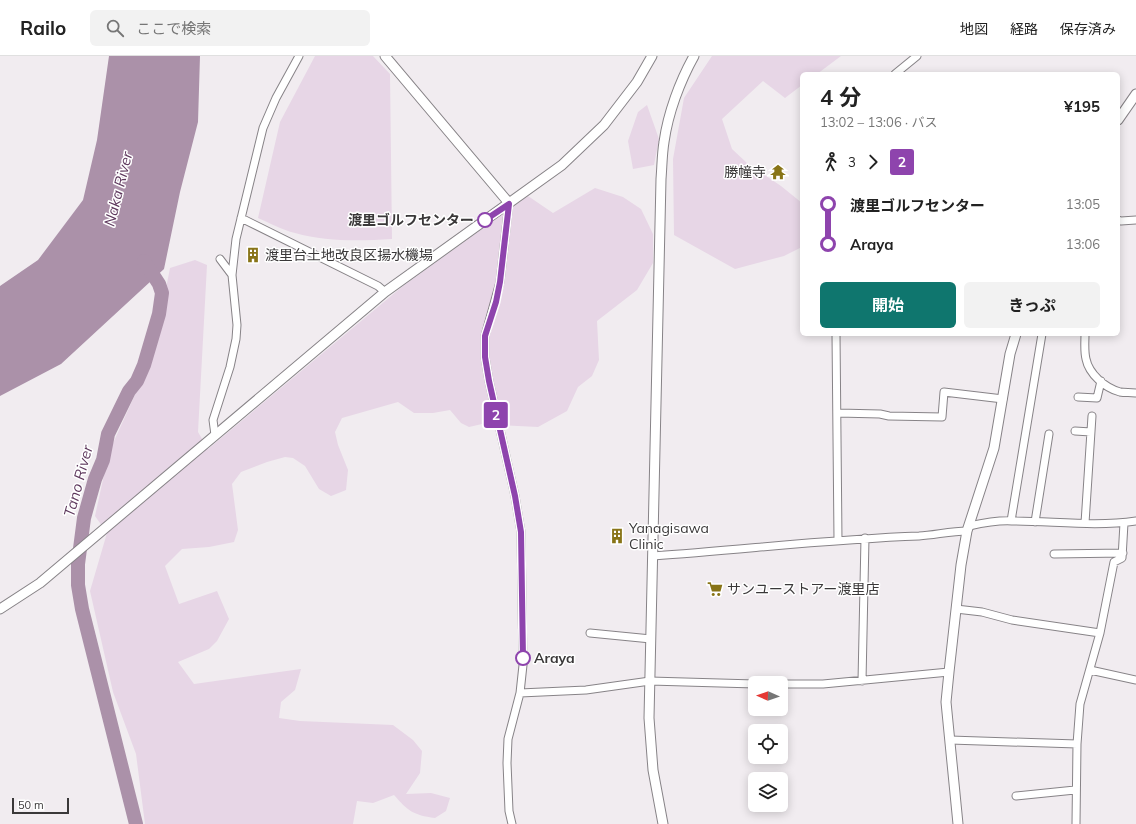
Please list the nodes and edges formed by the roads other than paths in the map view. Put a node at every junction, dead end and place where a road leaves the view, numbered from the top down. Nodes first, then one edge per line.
1 (299, 56) edge
2 (384, 56) edge
3 (652, 56) edge
4 (694, 56) edge
5 (917, 56) edge
6 (897, 72) edge
7 (1136, 94) edge
8 (1120, 117) edge
9 (509, 204) junction
10 (241, 218) junction
11 (1136, 220) edge
12 (1120, 221) edge
13 (220, 259) dead end
14 (232, 275) junction
15 (385, 292) junction
16 (836, 336) edge
17 (1015, 336) edge
18 (1042, 336) edge
19 (1086, 336) edge
20 (1101, 381) junction
21 (1136, 393) edge
22 (1078, 397) dead end
23 (1003, 399) junction
24 (838, 413) junction
25 (1092, 416) dead end
26 (1075, 431) dead end
27 (1091, 432) junction
28 (1049, 434) dead end
29 (215, 435) junction
30 (1011, 520) junction
31 (1136, 521) edge
32 (1035, 522) junction
33 (1085, 523) junction
34 (1124, 523) junction
35 (968, 529) junction
36 (865, 538) junction
37 (838, 540) junction
38 (1123, 553) junction
39 (1054, 554) dead end
40 (653, 556) junction
41 (0, 609) edge
42 (956, 609) junction
43 (590, 633) dead end
44 (1100, 633) junction
45 (651, 639) junction
46 (1090, 670) junction
47 (949, 672) junction
48 (1136, 680) edge
49 (650, 681) junction
50 (862, 681) junction
51 (748, 684) edge
52 (788, 684) edge
53 (520, 693) junction
54 (950, 740) junction
55 (1077, 744) junction
56 (1075, 790) junction
57 (1016, 796) dead end
58 (512, 824) edge
59 (663, 824) edge
60 (958, 824) edge
61 (1076, 824) edge

1 - 10 street
2 - 9 street
3 - 9 street
4 - 40 street
5 - 6 street
7 - 8 street
9 - 15 street
9 - 53 street
10 - 14 street
10 - 15 street
11 - 12 street
13 - 14 street
14 - 29 street
15 - 29 street
16 - 24 street
17 - 23 street
18 - 30 street
19 - 20 street
20 - 21 street
20 - 22 street
23 - 24 street
23 - 35 street
24 - 37 street
25 - 27 street
26 - 27 street
27 - 33 street
28 - 32 street
29 - 41 street
30 - 32 street
30 - 35 street
31 - 34 street
32 - 33 street
33 - 34 street
34 - 38 street
35 - 36 street
35 - 42 street
36 - 37 street
36 - 50 street
37 - 40 street
38 - 39 street
38 - 44 street
40 - 45 street
42 - 44 street
42 - 47 street
43 - 45 street
44 - 46 street
45 - 49 street
46 - 48 street
46 - 55 street
47 - 50 street
47 - 54 street
49 - 51 street
49 - 53 street
49 - 59 street
50 - 52 street
53 - 58 street
54 - 55 street
54 - 60 street
55 - 56 street
56 - 57 street
56 - 61 street

